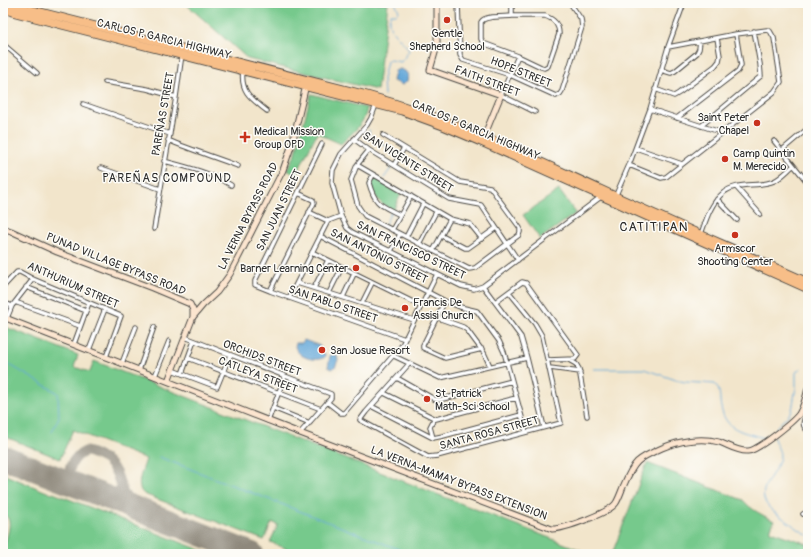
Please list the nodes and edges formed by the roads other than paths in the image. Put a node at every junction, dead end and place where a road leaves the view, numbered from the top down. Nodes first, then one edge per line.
1 (437, 3) edge
2 (512, 3) edge
3 (570, 3) edge
4 (684, 3) edge
5 (458, 4) dead end
6 (3, 7) edge
7 (512, 16) junction
8 (754, 31) junction
9 (736, 34) junction
10 (717, 38) junction
11 (700, 41) junction
12 (3, 44) edge
13 (668, 47) junction
14 (182, 52) junction
15 (518, 56) junction
16 (244, 68) junction
17 (661, 70) junction
18 (38, 73) dead end
19 (510, 75) junction
20 (105, 82) dead end
21 (306, 83) junction
22 (655, 89) junction
23 (502, 95) junction
24 (176, 97) junction
25 (377, 101) junction
26 (83, 104) dead end
27 (650, 109) junction
28 (267, 111) dead end
29 (535, 112) dead end
30 (677, 118) junction
31 (701, 126) junction
32 (808, 129) edge
33 (723, 133) junction
34 (170, 134) junction
35 (383, 135) dead end
36 (354, 139) junction
37 (168, 140) junction
38 (482, 140) junction
39 (774, 141) dead end
40 (322, 144) dead end
41 (404, 148) junction
42 (636, 148) junction
43 (369, 150) junction
44 (781, 151) junction
45 (164, 161) junction
46 (682, 164) junction
47 (357, 165) junction
48 (394, 165) junction
49 (629, 165) junction
50 (238, 166) dead end
51 (793, 166) junction
52 (101, 168) dead end
53 (374, 175) junction
54 (808, 183) edge
55 (231, 185) dead end
56 (736, 187) junction
57 (160, 189) junction
58 (298, 193) junction
59 (603, 193) junction
60 (411, 196) junction
61 (615, 199) junction
62 (717, 199) junction
63 (423, 204) junction
64 (309, 212) junction
65 (436, 212) junction
66 (760, 214) dead end
67 (400, 215) junction
68 (341, 216) junction
69 (450, 219) junction
70 (737, 220) dead end
71 (328, 221) junction
72 (3, 228) edge
73 (496, 228) junction
74 (154, 229) dead end
75 (392, 230) junction
76 (400, 234) junction
77 (320, 236) junction
78 (442, 236) junction
79 (700, 236) junction
80 (406, 237) junction
81 (482, 239) junction
82 (419, 244) junction
83 (507, 244) junction
84 (391, 251) junction
85 (433, 251) junction
86 (312, 252) junction
87 (328, 260) junction
88 (518, 260) junction
89 (342, 267) junction
90 (354, 274) junction
91 (437, 274) junction
92 (33, 279) junction
93 (372, 282) junction
94 (808, 282) edge
95 (297, 283) junction
96 (255, 285) joint
97 (483, 286) junction
98 (3, 287) edge
99 (26, 287) junction
100 (314, 288) junction
101 (808, 289) edge
102 (270, 291) junction
103 (429, 292) junction
104 (509, 292) junction
105 (329, 293) junction
106 (344, 297) junction
107 (289, 298) junction
108 (445, 301) junction
109 (3, 302) edge
110 (15, 302) junction
111 (495, 302) junction
112 (89, 303) junction
113 (188, 303) junction
114 (362, 303) junction
115 (203, 305) junction
116 (12, 306) junction
117 (421, 306) junction
118 (106, 309) junction
119 (86, 311) junction
120 (5, 317) edge
121 (193, 317) junction
122 (438, 318) junction
123 (414, 320) junction
124 (80, 326) junction
125 (136, 327) dead end
126 (154, 327) dead end
127 (185, 337) junction
128 (405, 339) junction
129 (169, 341) dead end
130 (194, 341) junction
131 (74, 344) junction
132 (482, 349) junction
133 (89, 350) junction
134 (230, 356) junction
135 (394, 356) junction
136 (106, 357) junction
137 (188, 358) junction
138 (527, 358) junction
139 (548, 360) junction
140 (569, 360) junction
141 (122, 363) junction
142 (507, 363) junction
143 (409, 364) junction
144 (490, 366) junction
145 (550, 368) junction
146 (139, 370) junction
147 (172, 370) junction
148 (224, 372) junction
149 (580, 372) junction
150 (182, 374) junction
151 (155, 376) junction
152 (285, 376) junction
153 (397, 378) junction
154 (512, 380) junction
155 (168, 381) junction
156 (808, 388) edge
157 (279, 393) junction
158 (384, 393) junction
159 (516, 398) junction
160 (327, 402) junction
161 (371, 406) junction
162 (273, 408) junction
163 (321, 409) junction
164 (808, 412) edge
165 (521, 415) junction
166 (587, 416) dead end
167 (434, 419) junction
168 (268, 421) junction
169 (310, 423) junction
170 (544, 427) junction
171 (808, 431) edge
172 (526, 432) junction
173 (300, 433) junction
174 (433, 438) junction
175 (808, 511) edge
176 (803, 514) dead end

1 - 23 main road, FAITH STREET
2 - 7 street
3 - 19 street, HOPE STREET
4 - 13 street
5 - 19 street, HOPE STREET
6 - 14 highway, CARLOS P. GARCIA HIGHWAY
7 - 15 street
7 - 15 street
8 - 9 street
8 - 31 street
8 - 33 street
9 - 10 street
9 - 30 street
10 - 11 street
10 - 22 street
11 - 13 street
11 - 17 street
12 - 18 street
13 - 17 street
14 - 16 highway, CARLOS P. GARCIA HIGHWAY
14 - 24 street, PAREÑAS STREET
15 - 19 street
16 - 21 highway, CARLOS P. GARCIA HIGHWAY
16 - 28 street
17 - 22 street
19 - 23 street
20 - 24 street
21 - 25 highway, CARLOS P. GARCIA HIGHWAY
21 - 115 main road, LA VERNA BYPASS ROAD
22 - 27 street
23 - 29 street, FAITH STREET
23 - 38 main road
24 - 34 street, PAREÑAS STREET
25 - 36 street, SAN FRANCISCO STREET
25 - 38 highway, CARLOS P. GARCIA HIGHWAY
26 - 34 street
27 - 30 street
27 - 42 street
30 - 31 street
31 - 33 street
32 - 44 street
33 - 46 street
34 - 37 street, PAREÑAS STREET
35 - 41 street
36 - 43 street, SAN VICENTE STREET
36 - 68 street, SAN FRANCISCO STREET
37 - 45 street, PAREÑAS STREET
37 - 50 street
38 - 59 highway, CARLOS P. GARCIA HIGHWAY
39 - 44 street
40 - 58 street, SAN JUAN STREET
41 - 48 street
41 - 83 street
42 - 46 street
42 - 49 street
43 - 47 street
43 - 48 street, SAN VICENTE STREET
44 - 51 street
45 - 55 street
45 - 57 street, PAREÑAS STREET
46 - 49 street
47 - 53 street
47 - 75 street
48 - 73 street, SAN VICENTE STREET
49 - 61 street
51 - 54 street
51 - 56 street
52 - 57 street
53 - 60 street
53 - 67 street
56 - 62 street
56 - 66 street
57 - 74 street, PAREÑAS STREET
58 - 64 street
58 - 96 street, SAN JUAN STREET
59 - 61 highway, CARLOS P. GARCIA HIGHWAY
59 - 88 street
60 - 63 street
60 - 67 street
61 - 79 highway, CARLOS P. GARCIA HIGHWAY
62 - 70 street
62 - 79 street
63 - 65 street
63 - 80 street
64 - 71 street
64 - 102 street
65 - 69 street
65 - 82 street
67 - 75 street
68 - 71 street
68 - 84 street, SAN FRANCISCO STREET
69 - 78 street
69 - 81 street
71 - 77 street
72 - 113 main road, PUNAD VILLAGE BYPASS ROAD
73 - 81 street
73 - 83 street, SAN VICENTE STREET
75 - 76 street
76 - 80 street
76 - 84 street
77 - 86 street
77 - 103 street, SAN ANTONIO STREET
78 - 81 street
78 - 85 street
79 - 94 highway, CARLOS P. GARCIA HIGHWAY
79 - 101 highway, CARLOS P. GARCIA HIGHWAY
80 - 82 street
82 - 85 street
83 - 85 street
83 - 88 street, SAN VICENTE STREET
84 - 91 street, SAN FRANCISCO STREET
86 - 87 street
86 - 95 street
87 - 89 street
87 - 100 street
88 - 97 street
89 - 90 street
89 - 105 street
90 - 93 street
90 - 106 street
91 - 97 street, SAN FRANCISCO STREET
91 - 103 street
92 - 98 street, ANTHURIUM STREET
92 - 99 street
92 - 112 street, ANTHURIUM STREET
93 - 114 street
93 - 117 street
95 - 100 street
95 - 107 street
96 - 102 street, SAN PABLO STREET
97 - 111 street
99 - 110 street
99 - 119 street
100 - 105 street
102 - 107 street, SAN PABLO STREET
103 - 108 street, SAN ANTONIO STREET
103 - 117 street
104 - 111 street
104 - 139 street
104 - 140 street
105 - 106 street
106 - 114 street
107 - 128 street, SAN PABLO STREET
108 - 122 street
108 - 142 street, SAN ANTONIO STREET
109 - 116 street
110 - 116 street
110 - 124 street
111 - 138 street
112 - 118 street, ANTHURIUM STREET
112 - 119 street
113 - 115 main road
113 - 121 main road, PUNAD VILLAGE BYPASS ROAD
114 - 123 street
115 - 121 main road, LA VERNA BYPASS ROAD
116 - 120 street
117 - 123 street
118 - 133 street
118 - 136 street, ANTHURIUM STREET
119 - 124 street
120 - 131 main road
121 - 127 main road
122 - 132 street
122 - 132 street
123 - 128 street
124 - 131 street
125 - 141 street
126 - 146 street
127 - 130 street, ORCHIDS STREET
127 - 147 main road
128 - 135 street
129 - 151 street
130 - 134 street, ORCHIDS STREET
130 - 137 street
131 - 133 main road
132 - 144 street
133 - 136 main road
134 - 148 street
134 - 152 street, ORCHIDS STREET
135 - 143 street
135 - 160 street
136 - 141 main road
137 - 148 street, CATLEYA STREET
137 - 150 street
138 - 142 street
138 - 170 street
139 - 140 street
139 - 145 street
140 - 149 street
141 - 146 main road
142 - 144 street
142 - 154 street, SAN ANTONIO STREET
143 - 144 street
143 - 153 street
145 - 149 street
145 - 170 street, SANTA ROSA STREET
146 - 151 main road
147 - 150 street
147 - 155 main road
148 - 150 street
148 - 157 street, CATLEYA STREET
149 - 166 street
151 - 155 main road
152 - 157 street
152 - 160 street, ORCHIDS STREET
153 - 154 street
153 - 158 street
154 - 159 street, SAN ANTONIO STREET
155 - 168 main road
156 - 173 main road, LA VERNA-MAMAY BYPASS EXTENSION
157 - 162 street
157 - 163 street, CATLEYA STREET
158 - 161 street
158 - 167 street
159 - 165 street, SAN ANTONIO STREET
159 - 167 street
160 - 163 street
161 - 172 street, SANTA ROSA STREET
161 - 174 street
162 - 168 street
162 - 169 street
163 - 169 street
164 - 171 street
165 - 172 street, SAN ANTONIO STREET
165 - 174 street
167 - 174 street
168 - 173 main road
169 - 173 street
170 - 172 street, SANTA ROSA STREET
175 - 176 street

